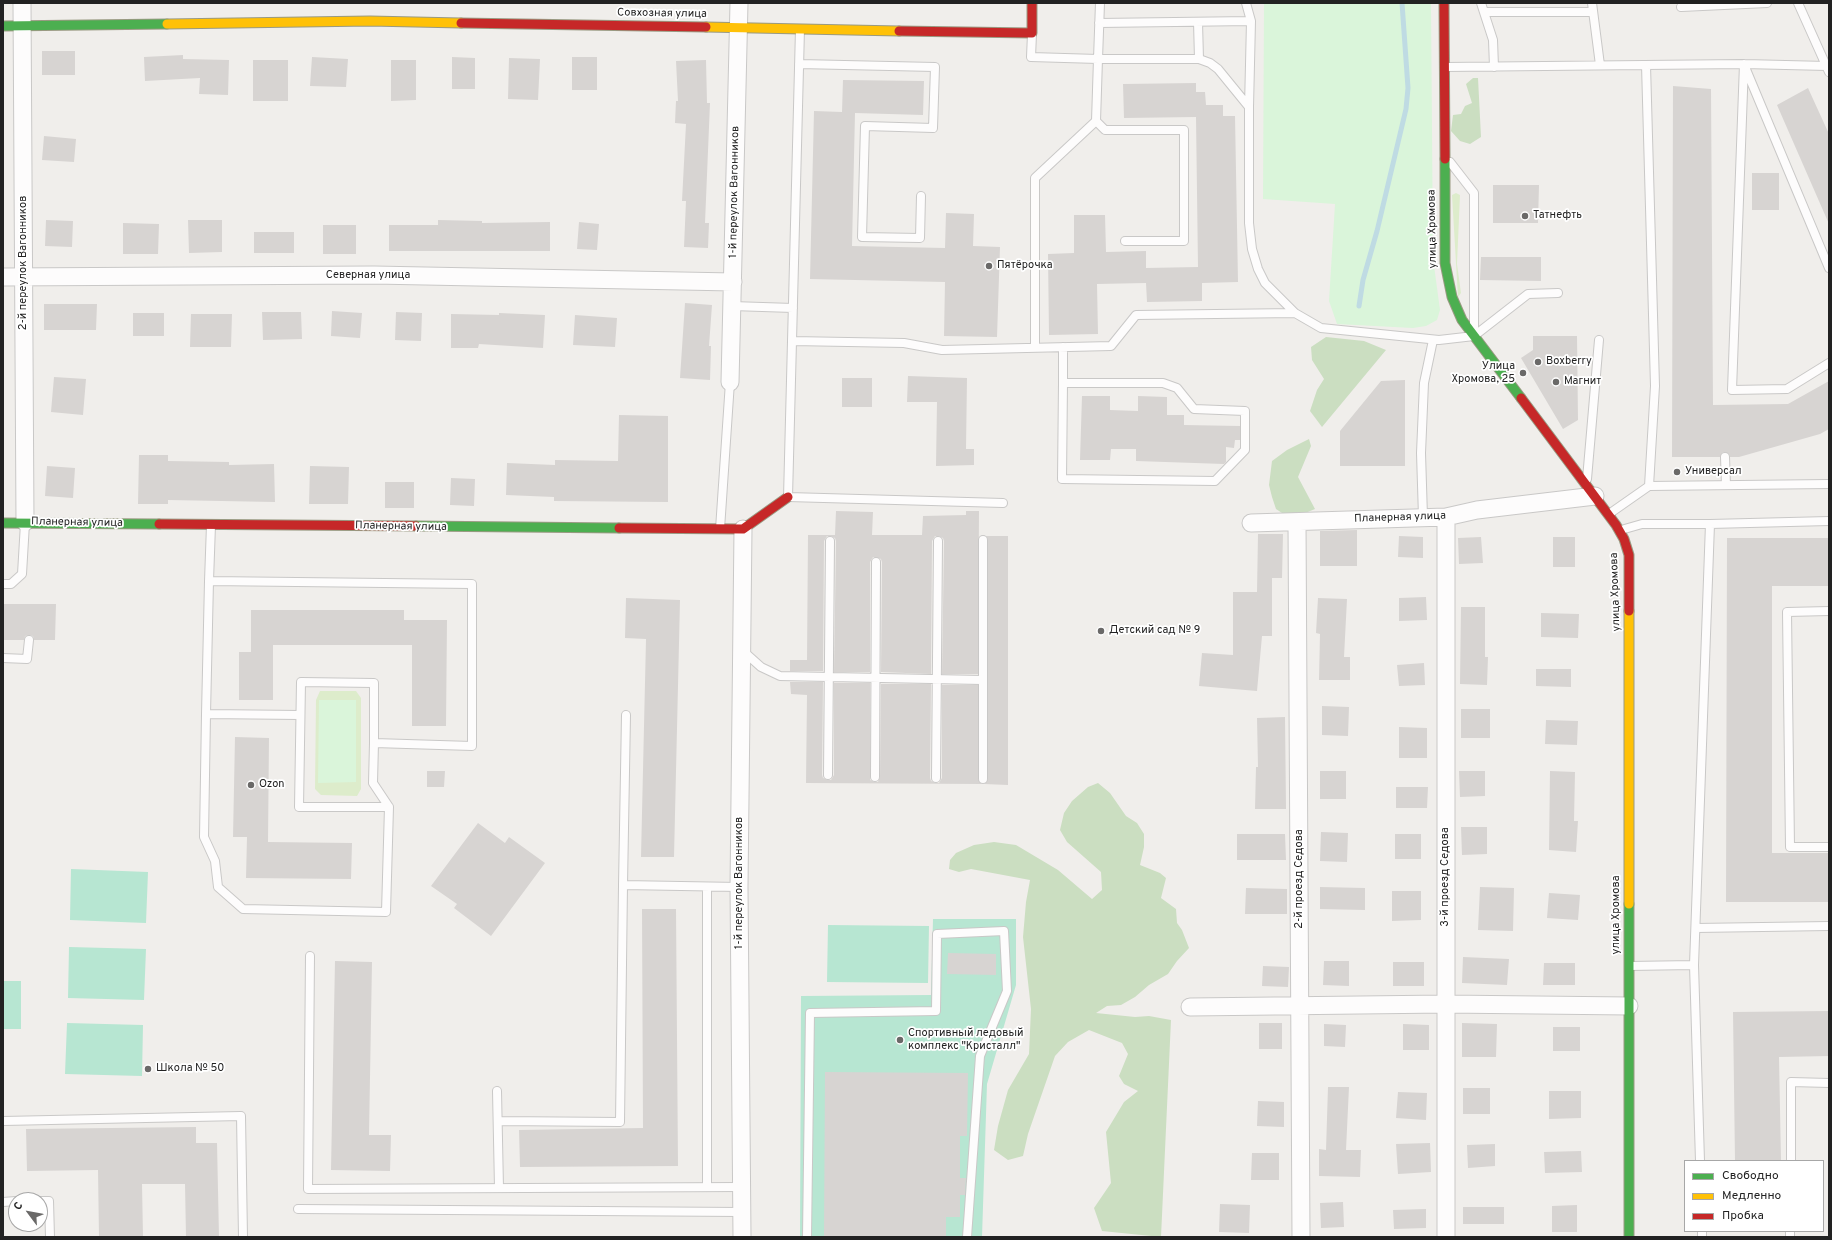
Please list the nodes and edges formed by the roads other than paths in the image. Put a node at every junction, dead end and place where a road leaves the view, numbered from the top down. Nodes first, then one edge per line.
1 (22, 3) edge
2 (739, 3) edge
3 (1032, 3) edge
4 (1100, 3) edge
5 (1246, 3) edge
6 (1444, 3) edge
7 (1481, 3) edge
8 (1592, 3) edge
9 (1767, 3) edge
10 (1798, 3) edge
11 (1681, 7) dead end
12 (1484, 12) junction
13 (1593, 12) junction
14 (1251, 21) junction
15 (1198, 22) junction
16 (1099, 24) junction
17 (3, 26) edge
18 (23, 26) junction
19 (739, 27) junction
20 (800, 28) junction
21 (1032, 33) junction
22 (1098, 59) junction
23 (1199, 59) junction
24 (799, 64) junction
25 (1744, 64) junction
26 (1600, 65) junction
27 (1646, 65) junction
28 (1444, 67) junction
29 (1494, 67) junction
30 (1828, 69) edge
31 (1249, 107) junction
32 (1096, 121) junction
33 (1444, 155) junction
34 (921, 196) dead end
35 (1126, 241) dead end
36 (1829, 268) edge
37 (3, 277) edge
38 (24, 277) junction
39 (733, 282) junction
40 (1558, 293) dead end
41 (732, 306) junction
42 (793, 308) junction
43 (1295, 313) junction
44 (1474, 336) junction
45 (1433, 340) junction
46 (1599, 340) dead end
47 (792, 341) junction
48 (1063, 347) junction
49 (1035, 348) junction
50 (1829, 363) edge
51 (730, 382) joint
52 (1063, 383) junction
53 (1726, 457) dead end
54 (1829, 484) edge
55 (1726, 485) junction
56 (1649, 486) junction
57 (1590, 490) junction
58 (788, 497) junction
59 (1003, 503) dead end
60 (1608, 514) junction
61 (1446, 517) junction
62 (1423, 518) junction
63 (1829, 521) edge
64 (25, 522) junction
65 (1297, 522) junction
66 (3, 523) edge
67 (1251, 523) dead end
68 (1710, 524) junction
69 (211, 525) junction
70 (720, 529) junction
71 (743, 529) junction
72 (1620, 531) junction
73 (983, 540) dead end
74 (830, 541) dead end
75 (938, 541) dead end
76 (876, 562) dead end
77 (209, 581) junction
78 (3, 584) edge
79 (1829, 611) edge
80 (29, 640) dead end
81 (741, 650) junction
82 (3, 658) edge
83 (829, 678) junction
84 (876, 678) junction
85 (936, 679) junction
86 (982, 680) junction
87 (206, 714) junction
88 (300, 715) junction
89 (626, 715) dead end
90 (374, 743) junction
91 (828, 775) dead end
92 (876, 777) dead end
93 (936, 778) dead end
94 (983, 779) dead end
95 (389, 807) junction
96 (1829, 846) edge
97 (623, 885) junction
98 (707, 887) junction
99 (739, 887) junction
100 (1829, 926) edge
101 (1696, 928) junction
102 (310, 956) dead end
103 (1694, 965) junction
104 (1629, 966) junction
105 (1445, 1004) junction
106 (1301, 1006) junction
107 (1629, 1006) junction
108 (1190, 1007) dead end
109 (1829, 1083) edge
110 (497, 1090) dead end
111 (498, 1120) junction
112 (3, 1122) edge
113 (1700, 1160) edge
114 (1791, 1160) edge
115 (741, 1186) junction
116 (706, 1187) junction
117 (499, 1188) junction
118 (48, 1200) edge
119 (298, 1209) dead end
120 (741, 1212) junction
121 (50, 1237) edge
122 (243, 1237) edge
123 (742, 1237) edge
124 (807, 1237) edge
125 (967, 1237) edge
126 (1301, 1237) edge
127 (1446, 1237) edge
128 (1629, 1237) edge

1 - 18 street, 2-й переулок Вагонников
2 - 19 street, 1-й переулок Вагонников
3 - 21 street
4 - 16 lane
5 - 14 lane
6 - 28 street, улица Хромова
7 - 12 lane
8 - 13 lane
9 - 11 lane
10 - 30 lane
12 - 13 lane
12 - 29 lane
13 - 26 lane
14 - 15 lane
14 - 31 lane
15 - 16 lane
15 - 23 lane
16 - 22 lane
17 - 18 street, Совхозная улица
18 - 19 street, Совхозная улица
18 - 38 street, 2-й переулок Вагонников
19 - 20 street, Совхозная улица
19 - 39 street, 1-й переулок Вагонников
20 - 21 street, Совхозная улица
20 - 24 lane
21 - 22 lane
22 - 23 lane
22 - 32 lane
23 - 31 lane
24 - 34 lane
24 - 42 lane
25 - 27 lane
25 - 30 lane
25 - 36 lane
25 - 50 lane
26 - 27 lane
26 - 29 lane
27 - 56 lane
28 - 29 lane
28 - 33 street, улица Хромова
31 - 43 lane
32 - 35 lane
32 - 49 lane
33 - 44 street, улица Хромова
33 - 44 lane
37 - 38 street, Северная улица
38 - 39 street, Северная улица
38 - 64 street, 2-й переулок Вагонников
39 - 41 street, 1-й переулок Вагонников
40 - 44 lane
41 - 42 lane
41 - 51 street, 1-й переулок Вагонников
42 - 47 lane
43 - 45 lane
43 - 48 lane
44 - 45 lane
44 - 57 street, улица Хромова
45 - 62 lane
46 - 57 lane
47 - 49 lane
47 - 58 lane
48 - 49 lane
48 - 52 lane
51 - 70 lane
52 - 52 lane
53 - 55 lane
54 - 55 lane
55 - 56 lane
56 - 60 lane
57 - 60 street, улица Хромова
57 - 61 street, Планерная улица
58 - 59 lane
58 - 71 street
60 - 72 street, улица Хромова
61 - 62 street, Планерная улица
61 - 105 street, 3-й проезд Седова
62 - 65 street, Планерная улица
63 - 68 lane
64 - 66 street, Планерная улица
64 - 69 street, Планерная улица
64 - 78 lane
65 - 67 street, Планерная улица
65 - 106 street, 2-й проезд Седова
68 - 72 lane
68 - 101 lane
69 - 70 street, Планерная улица
69 - 77 lane
70 - 71 street, Планерная улица
71 - 81 street, 1-й переулок Вагонников
72 - 104 street, улица Хромова
73 - 86 lane
74 - 83 lane
75 - 85 lane
76 - 84 lane
77 - 87 lane
77 - 90 lane
79 - 96 lane
80 - 82 lane
81 - 83 lane
81 - 99 street, 1-й переулок Вагонников
83 - 84 lane
83 - 91 lane
84 - 85 lane
84 - 92 lane
85 - 86 lane
85 - 93 lane
86 - 94 lane
87 - 88 lane
87 - 95 lane
88 - 90 lane
88 - 95 lane
89 - 97 lane
90 - 95 lane
97 - 98 lane
97 - 111 lane
98 - 99 lane
98 - 116 lane
99 - 115 street, 1-й переулок Вагонников
100 - 101 lane
101 - 103 lane
102 - 117 lane
103 - 104 lane
103 - 113 lane
104 - 107 street, улица Хромова
105 - 106 street
105 - 107 street
105 - 127 street, 3-й проезд Седова
106 - 108 street
106 - 126 street, 2-й проезд Седова
107 - 128 street, улица Хромова
109 - 114 lane
110 - 111 lane
111 - 117 lane
112 - 122 lane
115 - 116 lane
115 - 120 street, 1-й переулок Вагонников
116 - 117 lane
118 - 121 lane
119 - 120 lane
120 - 123 street, 1-й переулок Вагонников
124 - 125 lane

